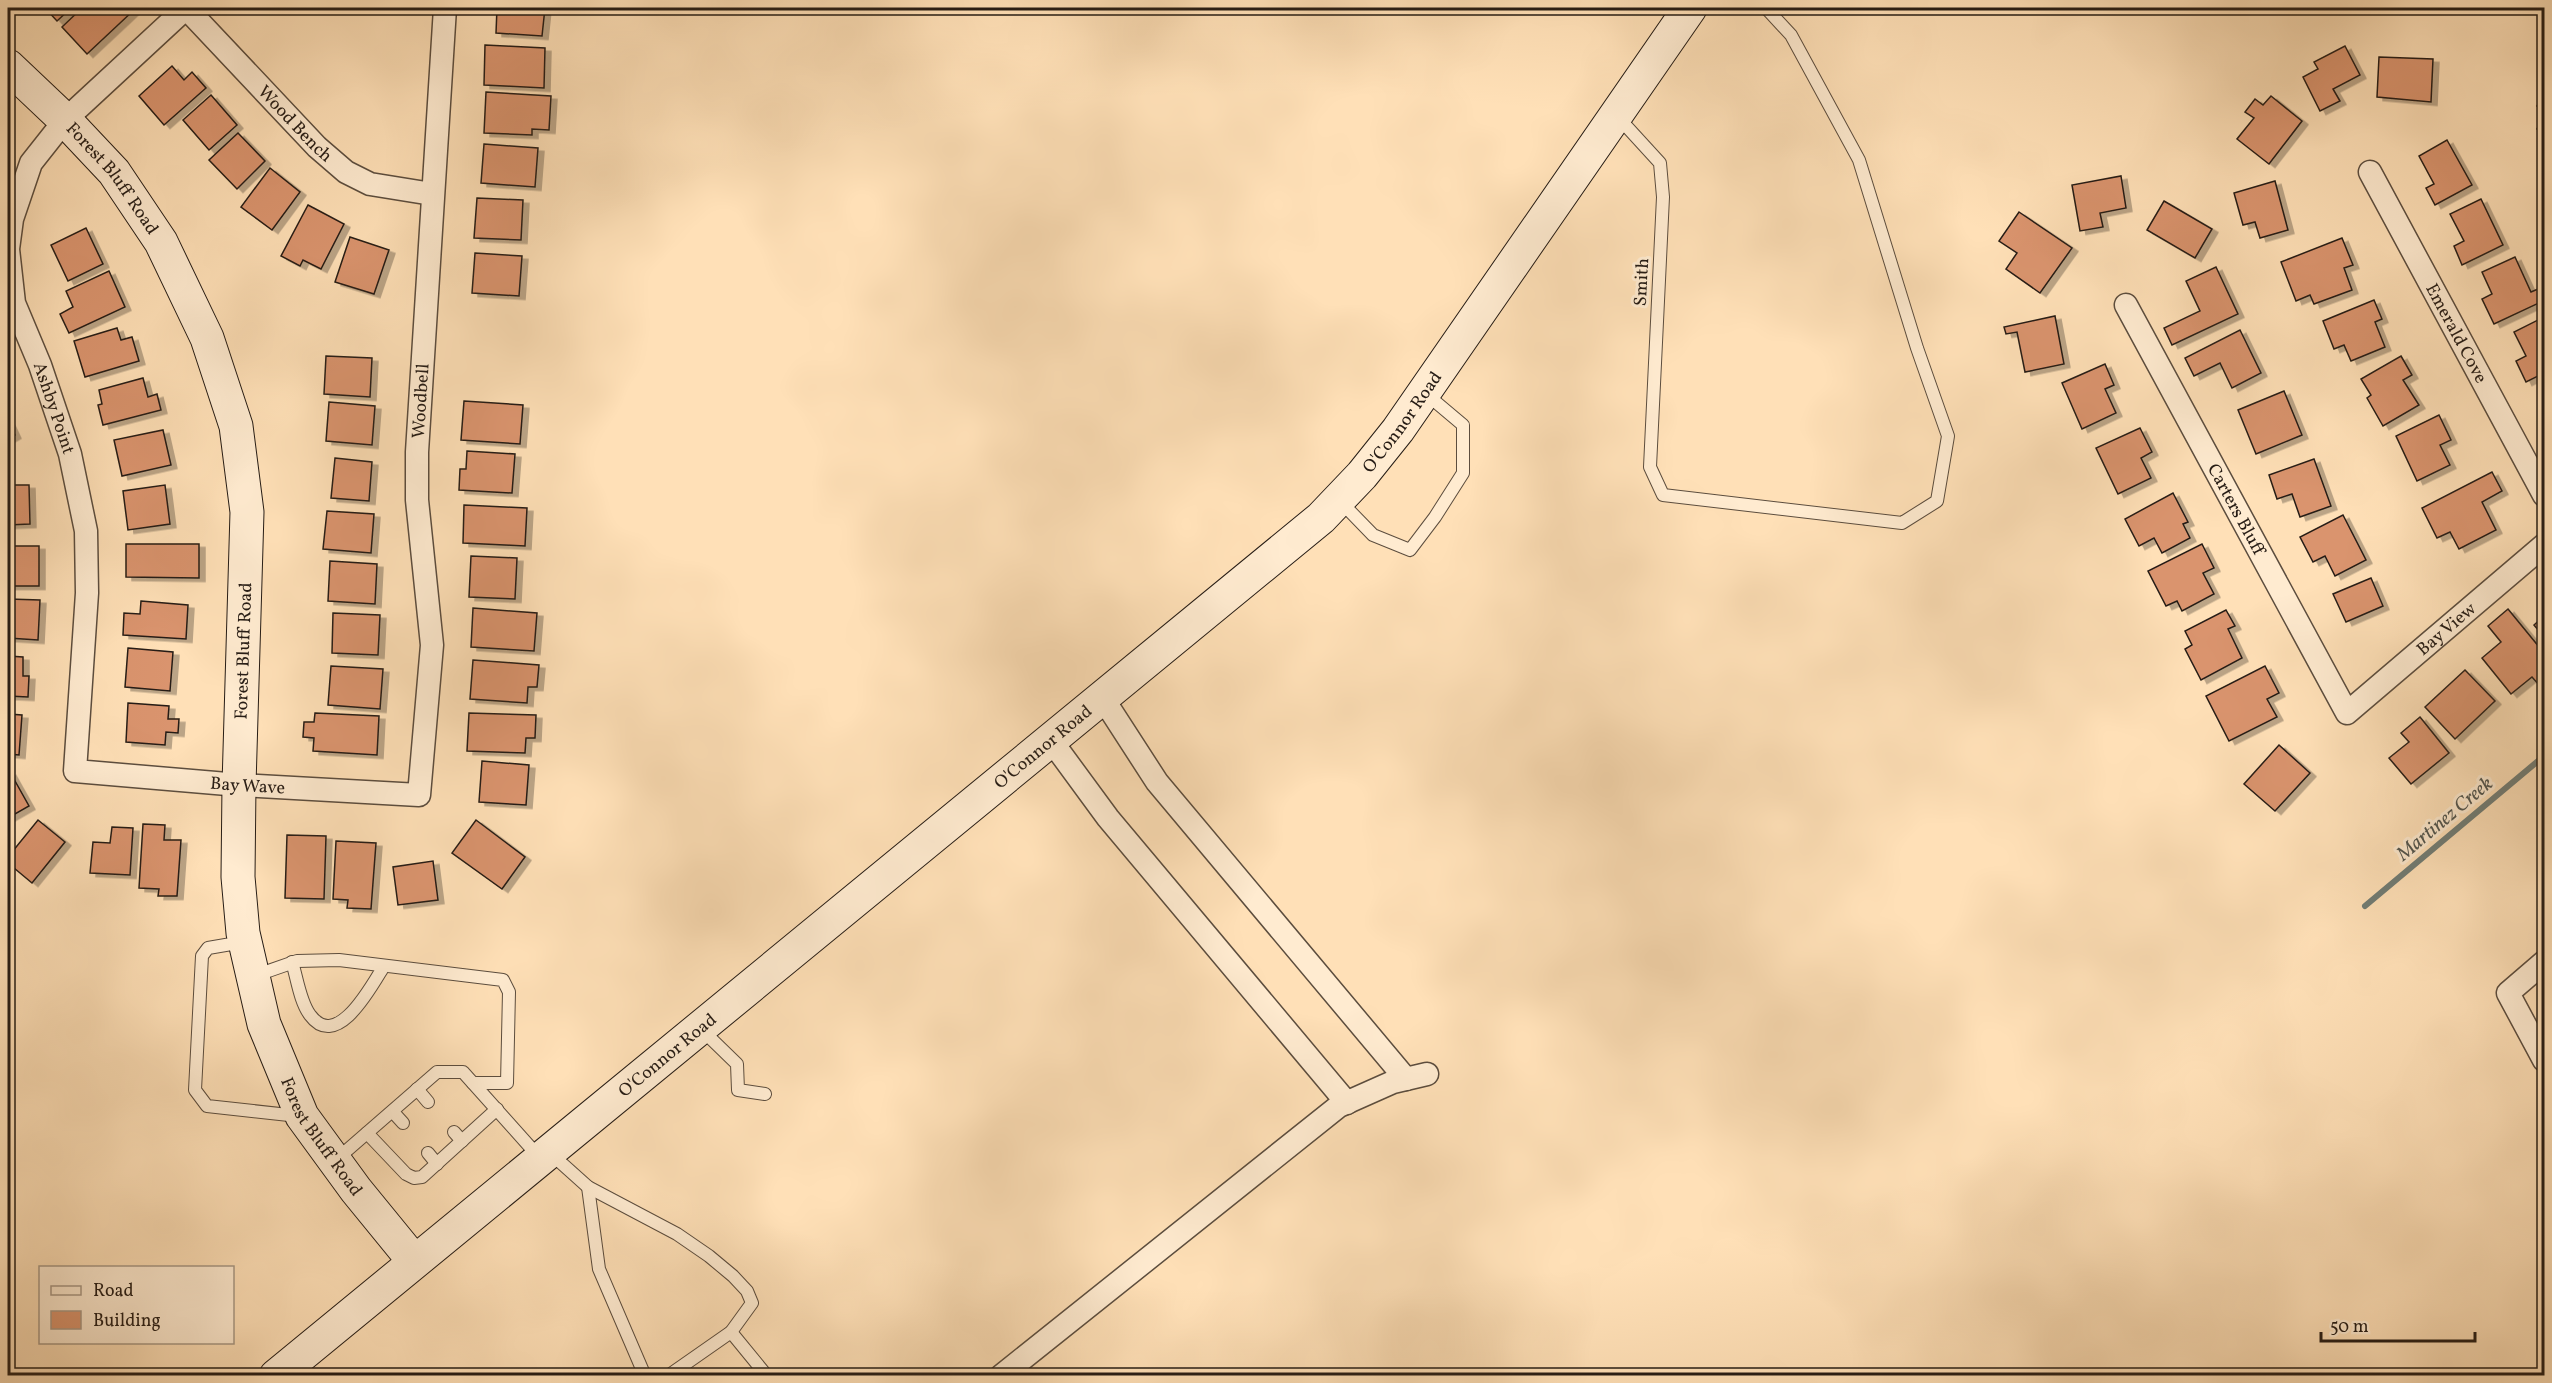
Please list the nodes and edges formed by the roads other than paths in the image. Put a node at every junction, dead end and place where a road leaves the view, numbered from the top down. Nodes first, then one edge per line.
1 (186, 8) edge
2 (445, 8) edge
3 (1689, 8) edge
4 (1766, 8) edge
5 (8, 66) edge
6 (1616, 115) junction
7 (65, 120) junction
8 (2370, 172) dead end
9 (432, 194) junction
10 (2126, 305) dead end
11 (1424, 392) junction
12 (2544, 495) edge
13 (1338, 499) junction
14 (2544, 545) edge
15 (1102, 697) junction
16 (2347, 712) joint
17 (1050, 739) junction
18 (75, 771) joint
19 (239, 785) junction
20 (419, 795) joint
21 (245, 941) junction
22 (292, 962) junction
23 (2544, 962) edge
24 (384, 966) junction
25 (252, 976) junction
26 (699, 1027) junction
27 (2544, 1060) edge
28 (473, 1083) junction
29 (417, 1089) junction
30 (765, 1094) dead end
31 (428, 1102) dead end
32 (1347, 1103) junction
33 (497, 1109) junction
34 (393, 1112) junction
35 (302, 1116) junction
36 (403, 1123) dead end
37 (367, 1133) junction
38 (428, 1153) dead end
39 (544, 1154) junction
40 (334, 1161) junction
41 (437, 1164) junction
42 (588, 1187) junction
43 (414, 1261) junction
44 (731, 1332) junction
45 (276, 1376) edge
46 (645, 1376) edge
47 (668, 1376) edge
48 (767, 1376) edge
49 (1002, 1376) edge

1 - 7 street, Ashby Point
1 - 9 street, Wood Bench
2 - 9 street, Woodbell
3 - 6 main road, O'Connor Road
4 - 6 lane, Smith
5 - 7 main road, Forest Bluff Road
6 - 11 main road, O'Connor Road
7 - 18 street, Ashby Point
7 - 19 main road, Forest Bluff Road
8 - 12 street, Emerald Cove
9 - 20 street, Woodbell
10 - 16 street, Carters Bluff
11 - 13 main road, O'Connor Road
11 - 13 lane
13 - 15 main road, O'Connor Road
14 - 16 street, Bay View
15 - 17 main road, O'Connor Road
15 - 32 street
17 - 26 main road, O'Connor Road
17 - 32 street
18 - 19 street, Bay Wave
19 - 20 street, Bay Wave
19 - 21 main road, Forest Bluff Road
21 - 25 main road, Forest Bluff Road
21 - 35 lane
22 - 24 lane
22 - 24 lane
22 - 25 lane
23 - 27 street
24 - 28 lane
25 - 35 main road, Forest Bluff Road
26 - 30 lane
26 - 39 main road, O'Connor Road
28 - 29 lane
28 - 33 lane
29 - 31 lane
29 - 34 lane
32 - 49 street
33 - 39 lane
33 - 41 lane
34 - 36 lane
34 - 37 lane
35 - 40 main road, Forest Bluff Road
37 - 40 lane
37 - 41 lane
38 - 41 lane
39 - 42 lane
39 - 43 main road, O'Connor Road
40 - 43 main road, Forest Bluff Road
42 - 44 lane
42 - 46 lane
43 - 45 main road, O'Connor Road
44 - 47 lane
44 - 48 lane

